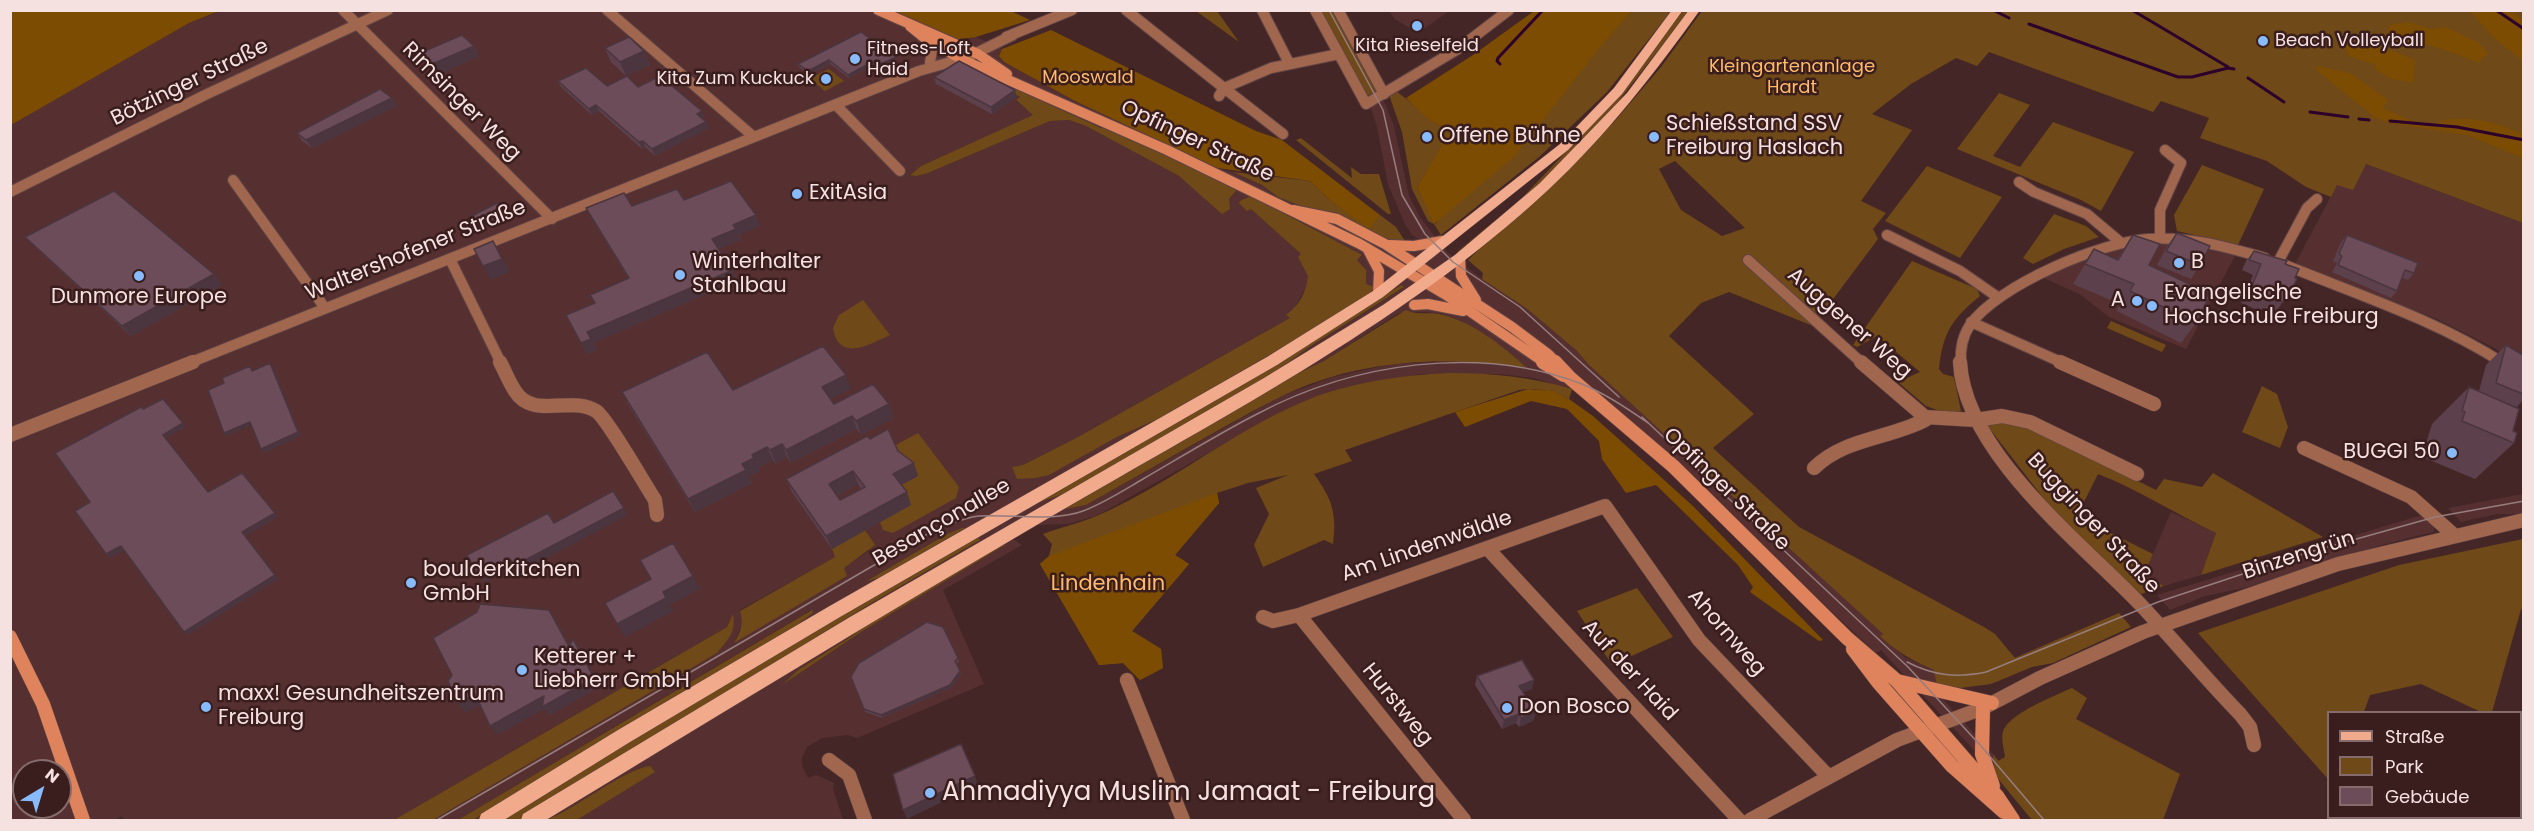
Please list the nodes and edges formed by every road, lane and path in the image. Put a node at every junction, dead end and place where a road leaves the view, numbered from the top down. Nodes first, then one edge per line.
1 (343, 10) edge
2 (388, 10) edge
3 (607, 10) edge
4 (878, 10) edge
5 (1072, 10) edge
6 (1126, 10) edge
7 (1262, 10) edge
8 (1315, 10) edge
9 (1338, 10) edge
10 (1509, 10) edge
11 (1678, 10) edge
12 (1695, 10) edge
13 (358, 24) junction
14 (910, 26) junction
15 (933, 47) junction
16 (952, 53) junction
17 (967, 53) junction
18 (1339, 54) junction
19 (930, 62) junction
20 (1289, 63) junction
21 (919, 71) junction
22 (1221, 92) junction
23 (1384, 94) junction
24 (836, 105) junction
25 (1283, 134) dead end
26 (754, 136) junction
27 (2165, 150) dead end
28 (900, 171) dead end
29 (234, 180) dead end
30 (2019, 182) dead end
31 (10, 192) edge
32 (2317, 199) dead end
33 (1293, 210) junction
34 (552, 219) junction
35 (1462, 230) junction
36 (1887, 236) dead end
37 (2160, 238) junction
38 (1442, 241) joint
39 (2119, 241) junction
40 (1385, 244) junction
41 (1367, 247) junction
42 (1460, 258) junction
43 (450, 259) junction
44 (1748, 260) dead end
45 (2278, 262) junction
46 (1414, 268) junction
47 (1430, 279) junction
48 (1999, 298) junction
49 (1383, 302) junction
50 (1414, 305) joint
51 (325, 308) junction
52 (1477, 310) junction
53 (1971, 322) junction
54 (2523, 377) edge
55 (2154, 404) dead end
56 (1925, 417) junction
57 (1976, 420) junction
58 (10, 435) edge
59 (2304, 448) dead end
60 (1814, 468) dead end
61 (2137, 474) dead end
62 (1605, 506) joint
63 (657, 515) dead end
64 (2523, 520) edge
65 (2455, 536) junction
66 (1488, 549) junction
67 (1299, 615) junction
68 (1263, 617) dead end
69 (2159, 627) junction
70 (10, 637) edge
71 (1847, 638) junction
72 (1127, 680) dead end
73 (1897, 681) junction
74 (1987, 706) junction
75 (1928, 728) junction
76 (2254, 745) dead end
77 (829, 760) dead end
78 (1828, 776) junction
79 (1997, 796) junction
80 (2011, 819) edge
81 (83, 820) edge
82 (488, 820) edge
83 (531, 820) edge
84 (865, 820) edge
85 (1183, 820) edge
86 (1464, 820) edge
87 (1739, 820) edge
88 (1750, 820) edge

1 - 13 street, Rimsinger Weg
2 - 13 street, Bötzinger Straße
3 - 26 street
4 - 14 street, Opfinger Straße
5 - 17 street, Waltershofener Straße
6 - 22 street
7 - 20 street
8 - 18 street
9 - 23 street
10 - 23 street
11 - 35 main road
12 - 42 main road, Besançonallee
13 - 31 street, Bötzinger Straße
13 - 34 street, Rimsinger Weg
14 - 15 street, Opfinger Straße
14 - 17 street, Opfinger Straße
15 - 16 street, Opfinger Straße
15 - 19 street
16 - 17 street, Opfinger Straße
16 - 19 street, Waltershofener Straße
17 - 21 street, Waltershofener Straße
17 - 33 street, Opfinger Straße
18 - 20 street
18 - 23 street
19 - 21 street, Waltershofener Straße
20 - 22 street
21 - 24 street, Waltershofener Straße
22 - 25 street
24 - 26 street, Waltershofener Straße
24 - 28 street
26 - 34 street, Waltershofener Straße
27 - 37 street
29 - 51 street
30 - 39 street
32 - 45 street
33 - 40 street, Opfinger Straße
33 - 41 street, Opfinger Straße
34 - 43 street, Waltershofener Straße
35 - 38 main road
35 - 46 main road, Besançonallee
36 - 48 street
37 - 39 street, Bugginger Straße
37 - 45 street, Bugginger Straße
38 - 40 street
39 - 48 street, Bugginger Straße
40 - 46 street, Opfinger Straße
41 - 46 street, Opfinger Straße
41 - 49 street
42 - 47 main road, Besançonallee
42 - 52 street
43 - 51 street, Waltershofener Straße
43 - 63 street
44 - 56 street, Auggener Weg
45 - 54 street, Bugginger Straße
46 - 47 street, Opfinger Straße
46 - 49 main road, Besançonallee
47 - 49 main road, Besançonallee
47 - 52 street, Opfinger Straße
48 - 53 street, Bugginger Straße
49 - 50 main road
49 - 82 main road, Besançonallee
49 - 83 main road, Besançonallee
50 - 52 street
51 - 58 street, Waltershofener Straße
52 - 71 street, Opfinger Straße
53 - 55 street
53 - 57 street, Bugginger Straße
56 - 57 street
56 - 60 street
57 - 61 street, Bugginger Straße
57 - 69 street, Bugginger Straße
59 - 65 street
62 - 66 street, Am Lindenwäldle
62 - 78 street, Ahornweg
64 - 65 street, Binzengrün
65 - 69 street, Binzengrün
66 - 67 street, Am Lindenwäldle
66 - 87 street, Auf der Haid
67 - 68 street, Am Lindenwäldle
67 - 86 street, Hurstweg
69 - 74 street, Binzengrün
69 - 76 street
70 - 81 street
71 - 73 street, Opfinger Straße
71 - 75 street, Opfinger Straße
72 - 85 street
73 - 74 street
73 - 75 street, Opfinger Straße
74 - 75 street, Binzengrün
74 - 79 street
75 - 78 street, Binzengrün
75 - 79 street, Opfinger Straße
75 - 80 street, Opfinger Straße
77 - 84 street
78 - 88 street, Binzengrün
79 - 80 street, Opfinger Straße

